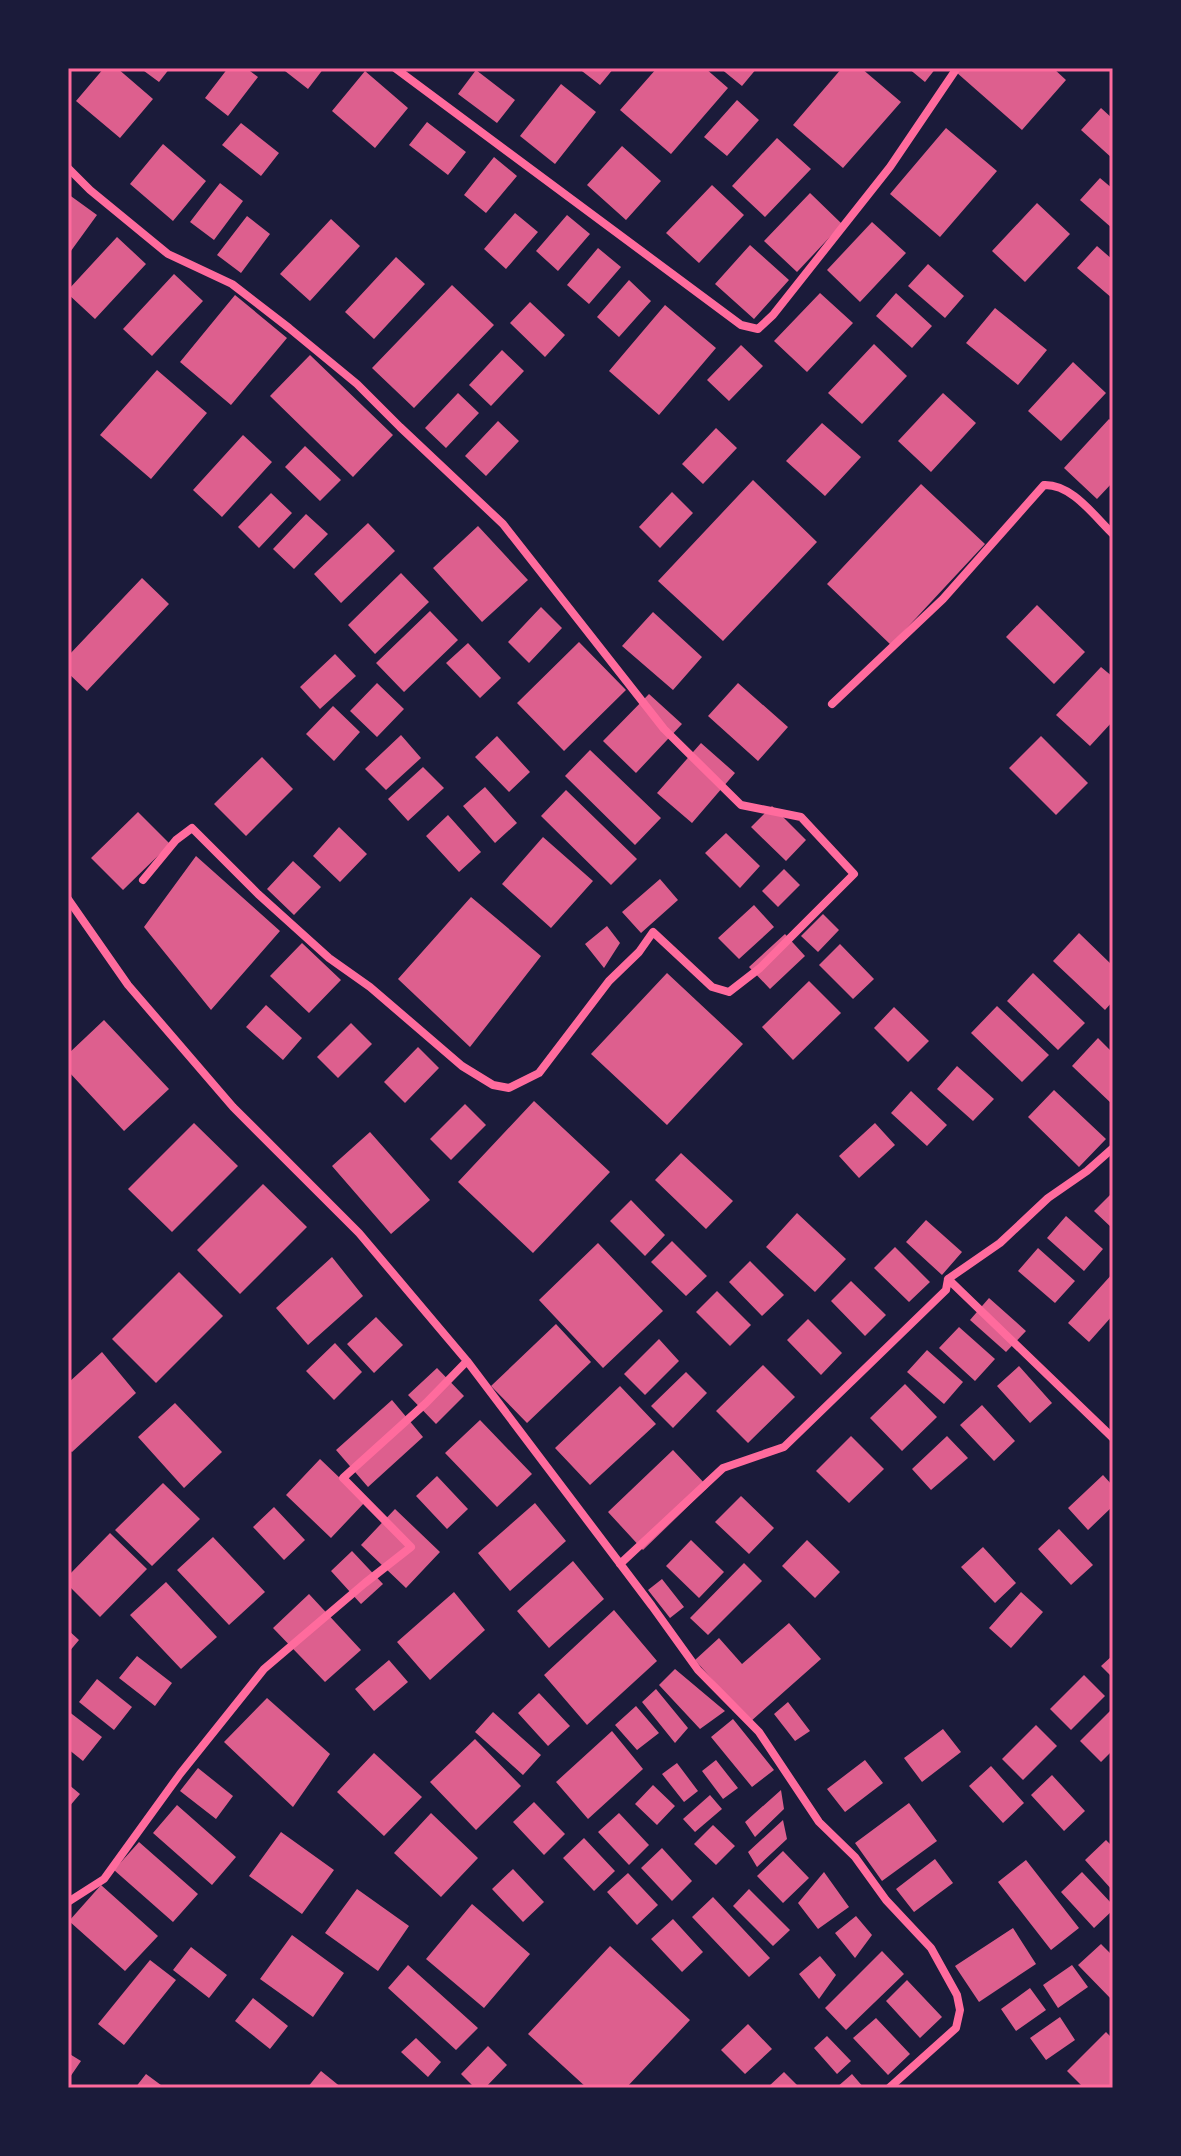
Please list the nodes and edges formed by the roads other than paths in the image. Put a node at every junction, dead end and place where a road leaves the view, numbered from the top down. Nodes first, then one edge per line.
1 (395, 68) edge
2 (957, 68) edge
3 (68, 168) edge
4 (1113, 534) edge
5 (832, 704) dead end
6 (143, 880) dead end
7 (68, 899) edge
8 (1113, 1148) edge
9 (948, 1279) junction
10 (467, 1361) junction
11 (1113, 1438) edge
12 (620, 1564) junction
13 (68, 1902) edge
14 (889, 2088) edge

1 - 2 street
3 - 6 street
4 - 5 street
7 - 10 street
8 - 9 street
9 - 11 street
9 - 12 street
10 - 12 street
10 - 13 street
12 - 14 street

